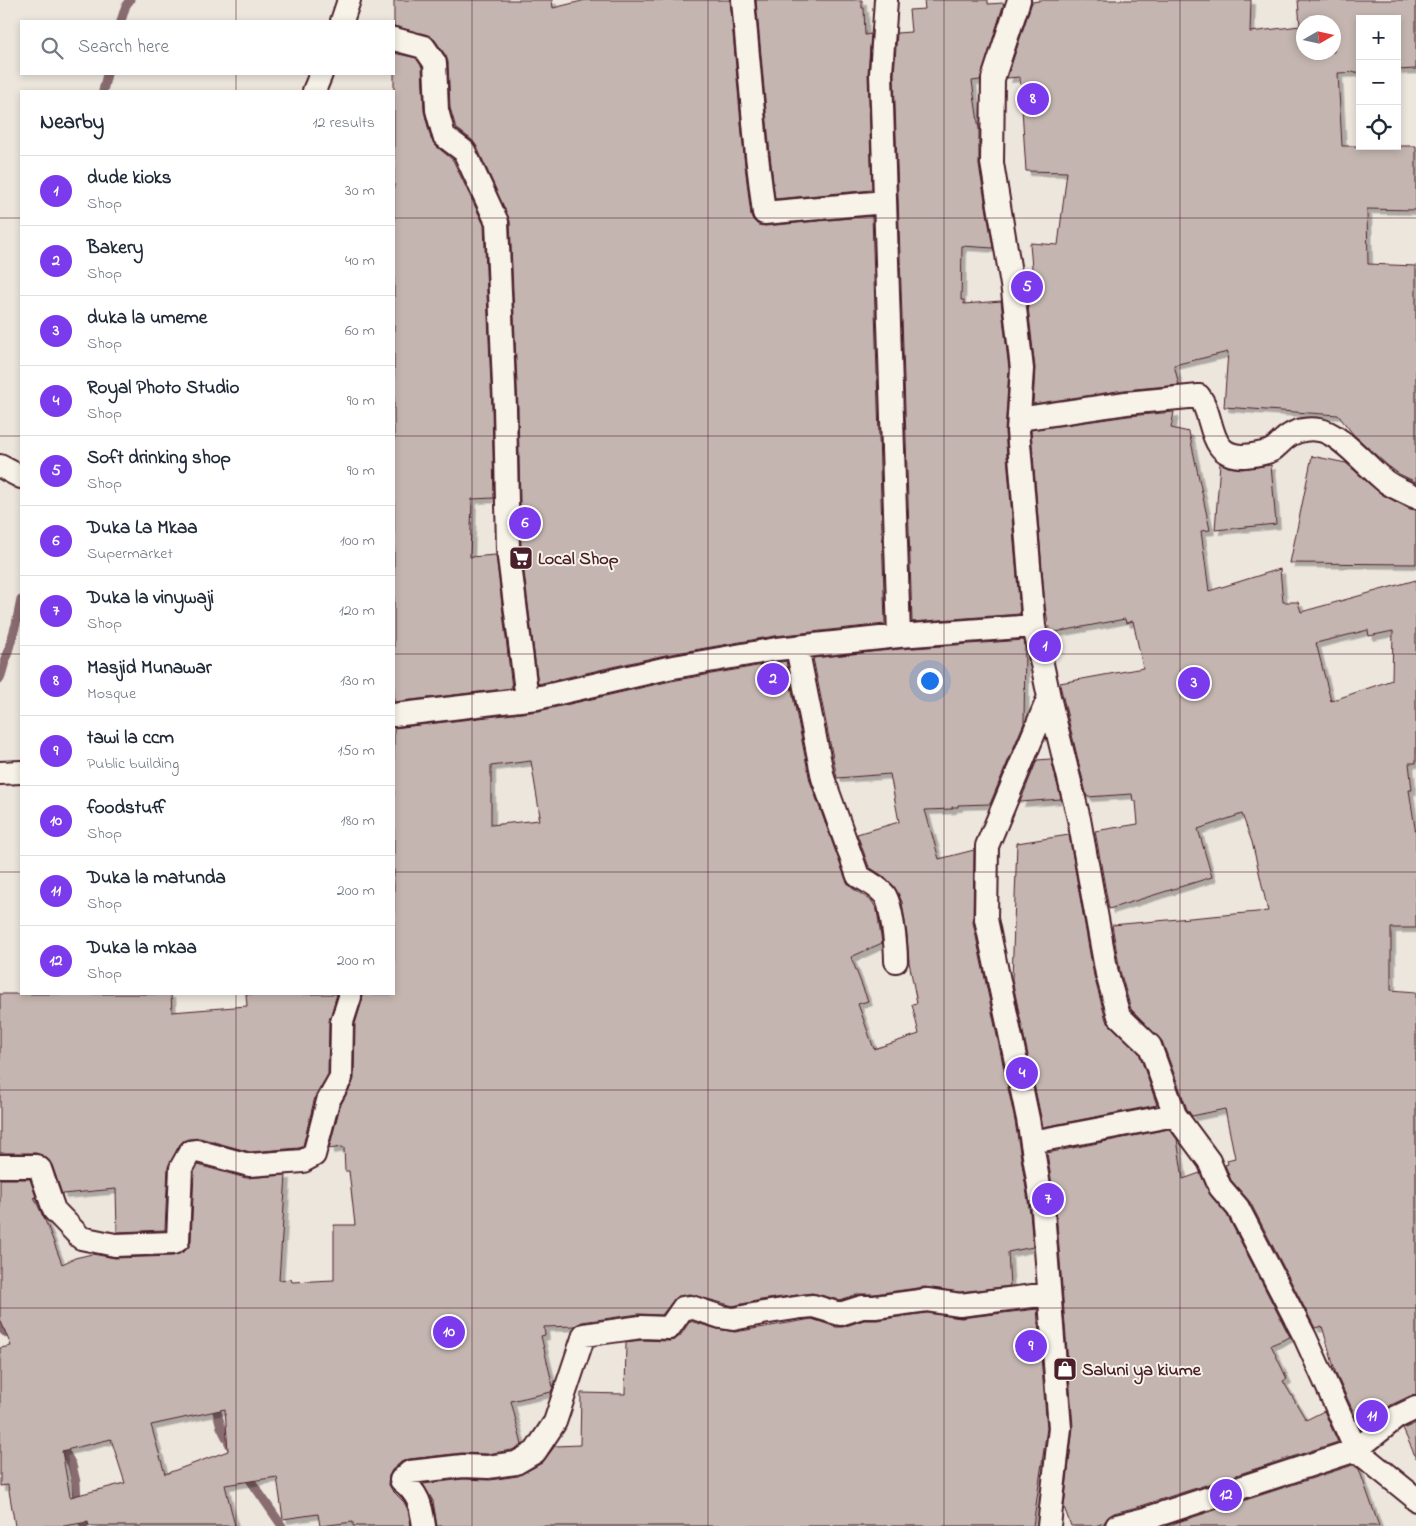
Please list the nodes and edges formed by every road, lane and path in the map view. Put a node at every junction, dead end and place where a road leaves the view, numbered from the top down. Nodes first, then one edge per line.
1 (349, 0) edge
2 (743, 0) edge
3 (886, 0) edge
4 (1019, 0) edge
5 (342, 20) edge
6 (395, 39) edge
7 (321, 75) edge
8 (314, 90) edge
9 (885, 202) junction
10 (1019, 419) junction
11 (0, 466) edge
12 (20, 477) edge
13 (1416, 497) edge
14 (1034, 626) junction
15 (899, 636) junction
16 (797, 647) junction
17 (1050, 697) junction
18 (528, 699) junction
19 (395, 716) edge
20 (20, 772) edge
21 (0, 773) edge
22 (896, 961) dead end
23 (350, 995) edge
24 (1174, 1115) junction
25 (1032, 1142) junction
26 (0, 1166) edge
27 (1049, 1294) junction
28 (1416, 1408) edge
29 (1356, 1450) junction
30 (1416, 1500) edge
31 (424, 1526) edge
32 (1048, 1526) edge
33 (1117, 1526) edge

1 - 5 street
2 - 9 street
3 - 9 street
4 - 10 street
6 - 18 street
7 - 8 street
9 - 15 street
10 - 13 street
10 - 14 street
11 - 12 street
14 - 15 street
14 - 17 street
15 - 16 street
16 - 18 street
16 - 22 street
17 - 24 street
17 - 25 street
18 - 19 street
20 - 21 street
23 - 26 street
24 - 25 street
24 - 29 street
25 - 27 street
27 - 31 street
27 - 32 street
28 - 29 street
29 - 30 street
29 - 33 street

